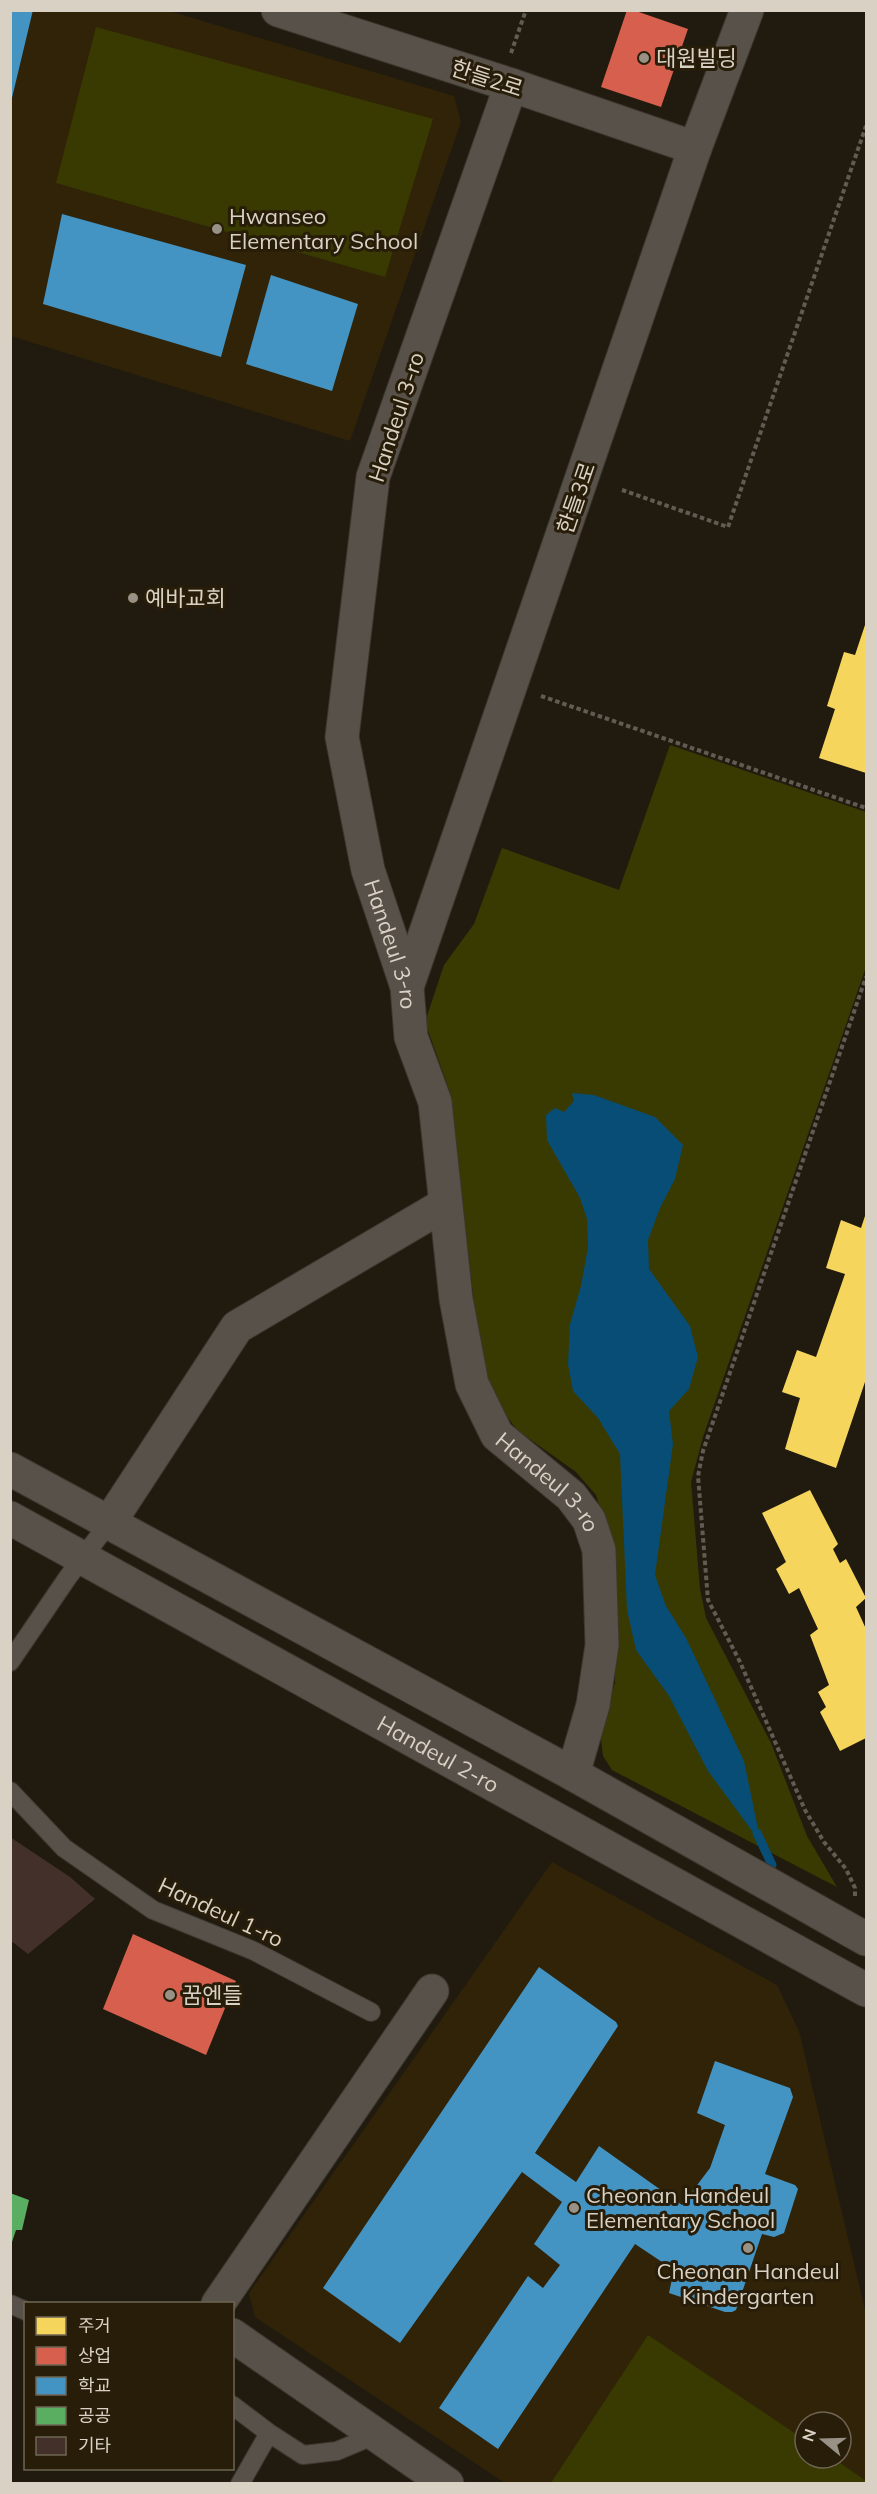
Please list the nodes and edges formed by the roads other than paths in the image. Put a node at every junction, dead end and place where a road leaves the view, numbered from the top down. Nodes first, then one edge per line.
1 (278, 10) edge
2 (747, 10) edge
3 (506, 84) junction
4 (695, 148) junction
5 (407, 987) junction
6 (444, 1204) junction
7 (10, 1469) edge
8 (10, 1518) edge
9 (110, 1523) junction
10 (84, 1558) junction
11 (10, 1662) edge
12 (573, 1774) junction
13 (10, 1791) edge
14 (861, 1936) edge
15 (867, 1990) edge
16 (432, 1991) dead end
17 (371, 2012) dead end
18 (219, 2302) edge
19 (10, 2304) edge
20 (24, 2310) edge
21 (234, 2336) edge
22 (234, 2406) edge
23 (268, 2433) junction
24 (375, 2435) junction
25 (240, 2484) edge
26 (447, 2484) edge

1 - 3 street, 한들2로
2 - 4 street, 한들3로
3 - 4 street, 한들2로
3 - 5 street, Handeul 3-ro
4 - 5 street, 한들3로
5 - 6 street, Handeul 3-ro
6 - 9 street
6 - 12 street, Handeul 3-ro
7 - 9 street, Handeul 2-ro
8 - 10 street, Handeul 2-ro
9 - 10 lane
9 - 12 street, Handeul 2-ro
10 - 11 lane
10 - 15 street, Handeul 2-ro
12 - 14 street, Handeul 2-ro
13 - 17 lane, Handeul 1-ro
16 - 18 street
19 - 20 lane
21 - 24 street
22 - 23 lane
23 - 24 lane
23 - 25 lane
24 - 26 street

